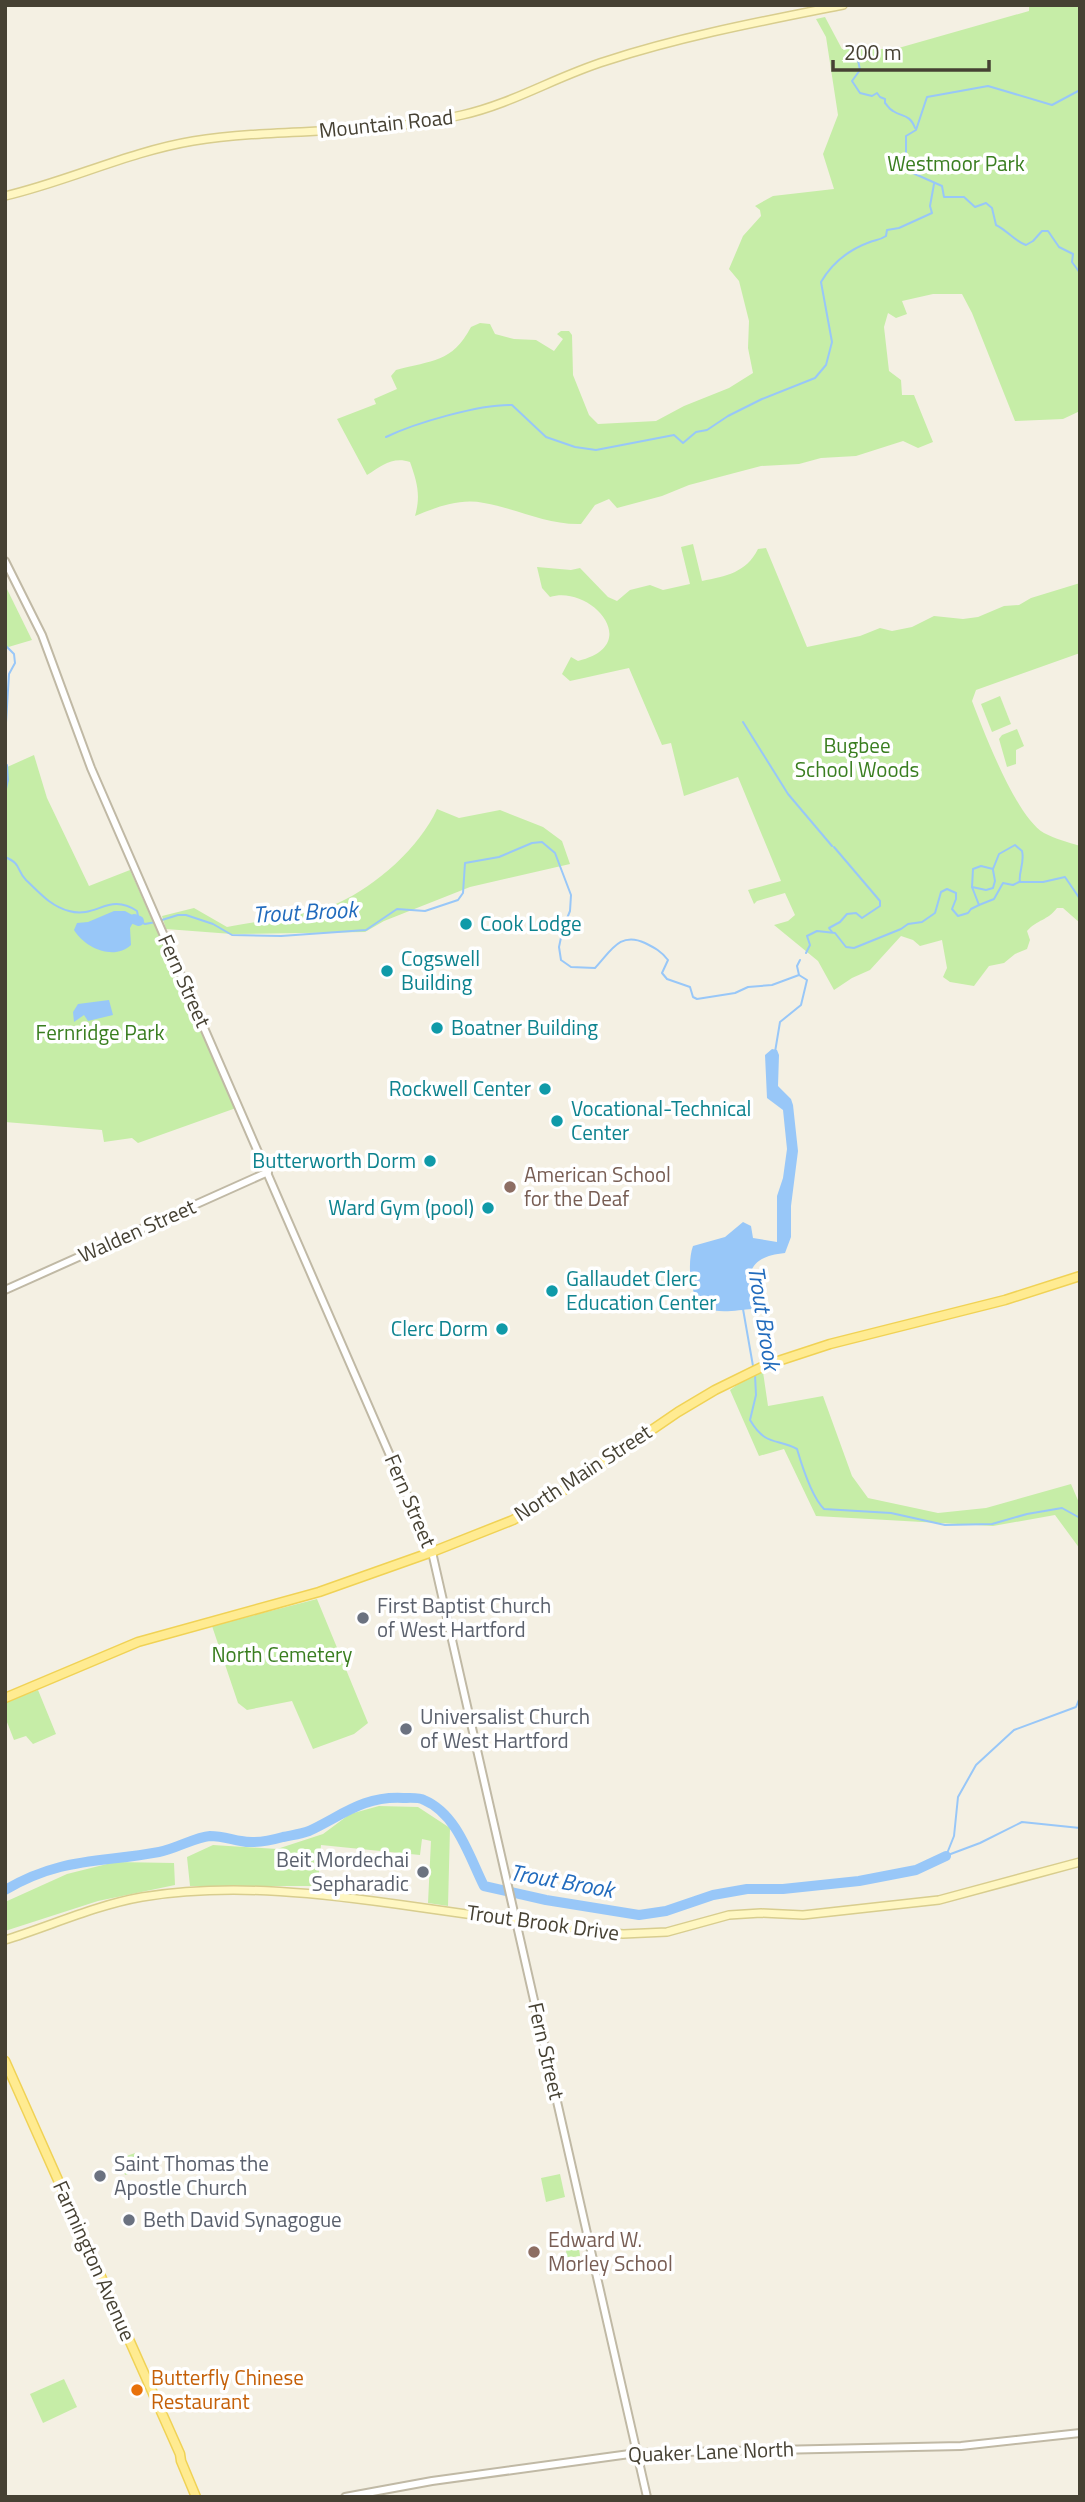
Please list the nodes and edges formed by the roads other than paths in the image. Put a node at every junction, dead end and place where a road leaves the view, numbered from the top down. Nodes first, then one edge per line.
1 (843, 5) edge
2 (5, 195) edge
3 (5, 561) edge
4 (268, 1172) junction
5 (1080, 1276) edge
6 (5, 1290) edge
7 (432, 1552) junction
8 (5, 1698) edge
9 (1080, 1862) edge
10 (516, 1920) junction
11 (5, 1940) edge
12 (5, 2061) edge
13 (5, 2074) edge
14 (17, 2095) junction
15 (1080, 2433) edge
16 (637, 2453) junction
17 (196, 2497) edge
18 (345, 2497) edge
19 (647, 2497) edge

1 - 2 main road, Mountain Road
3 - 4 street, Fern Street
4 - 6 street, Walden Street
4 - 7 street, Fern Street
5 - 7 main road, North Main Street
7 - 8 main road, North Main Street
7 - 10 street, Fern Street
9 - 10 main road, Trout Brook Drive
10 - 11 main road, Trout Brook Drive
10 - 16 street, Fern Street
12 - 14 main road, Farmington Avenue
13 - 14 main road, Farmington Avenue
14 - 17 main road, Farmington Avenue
15 - 16 street, Quaker Lane North
16 - 18 street, Quaker Lane North
16 - 19 street, Fern Street

